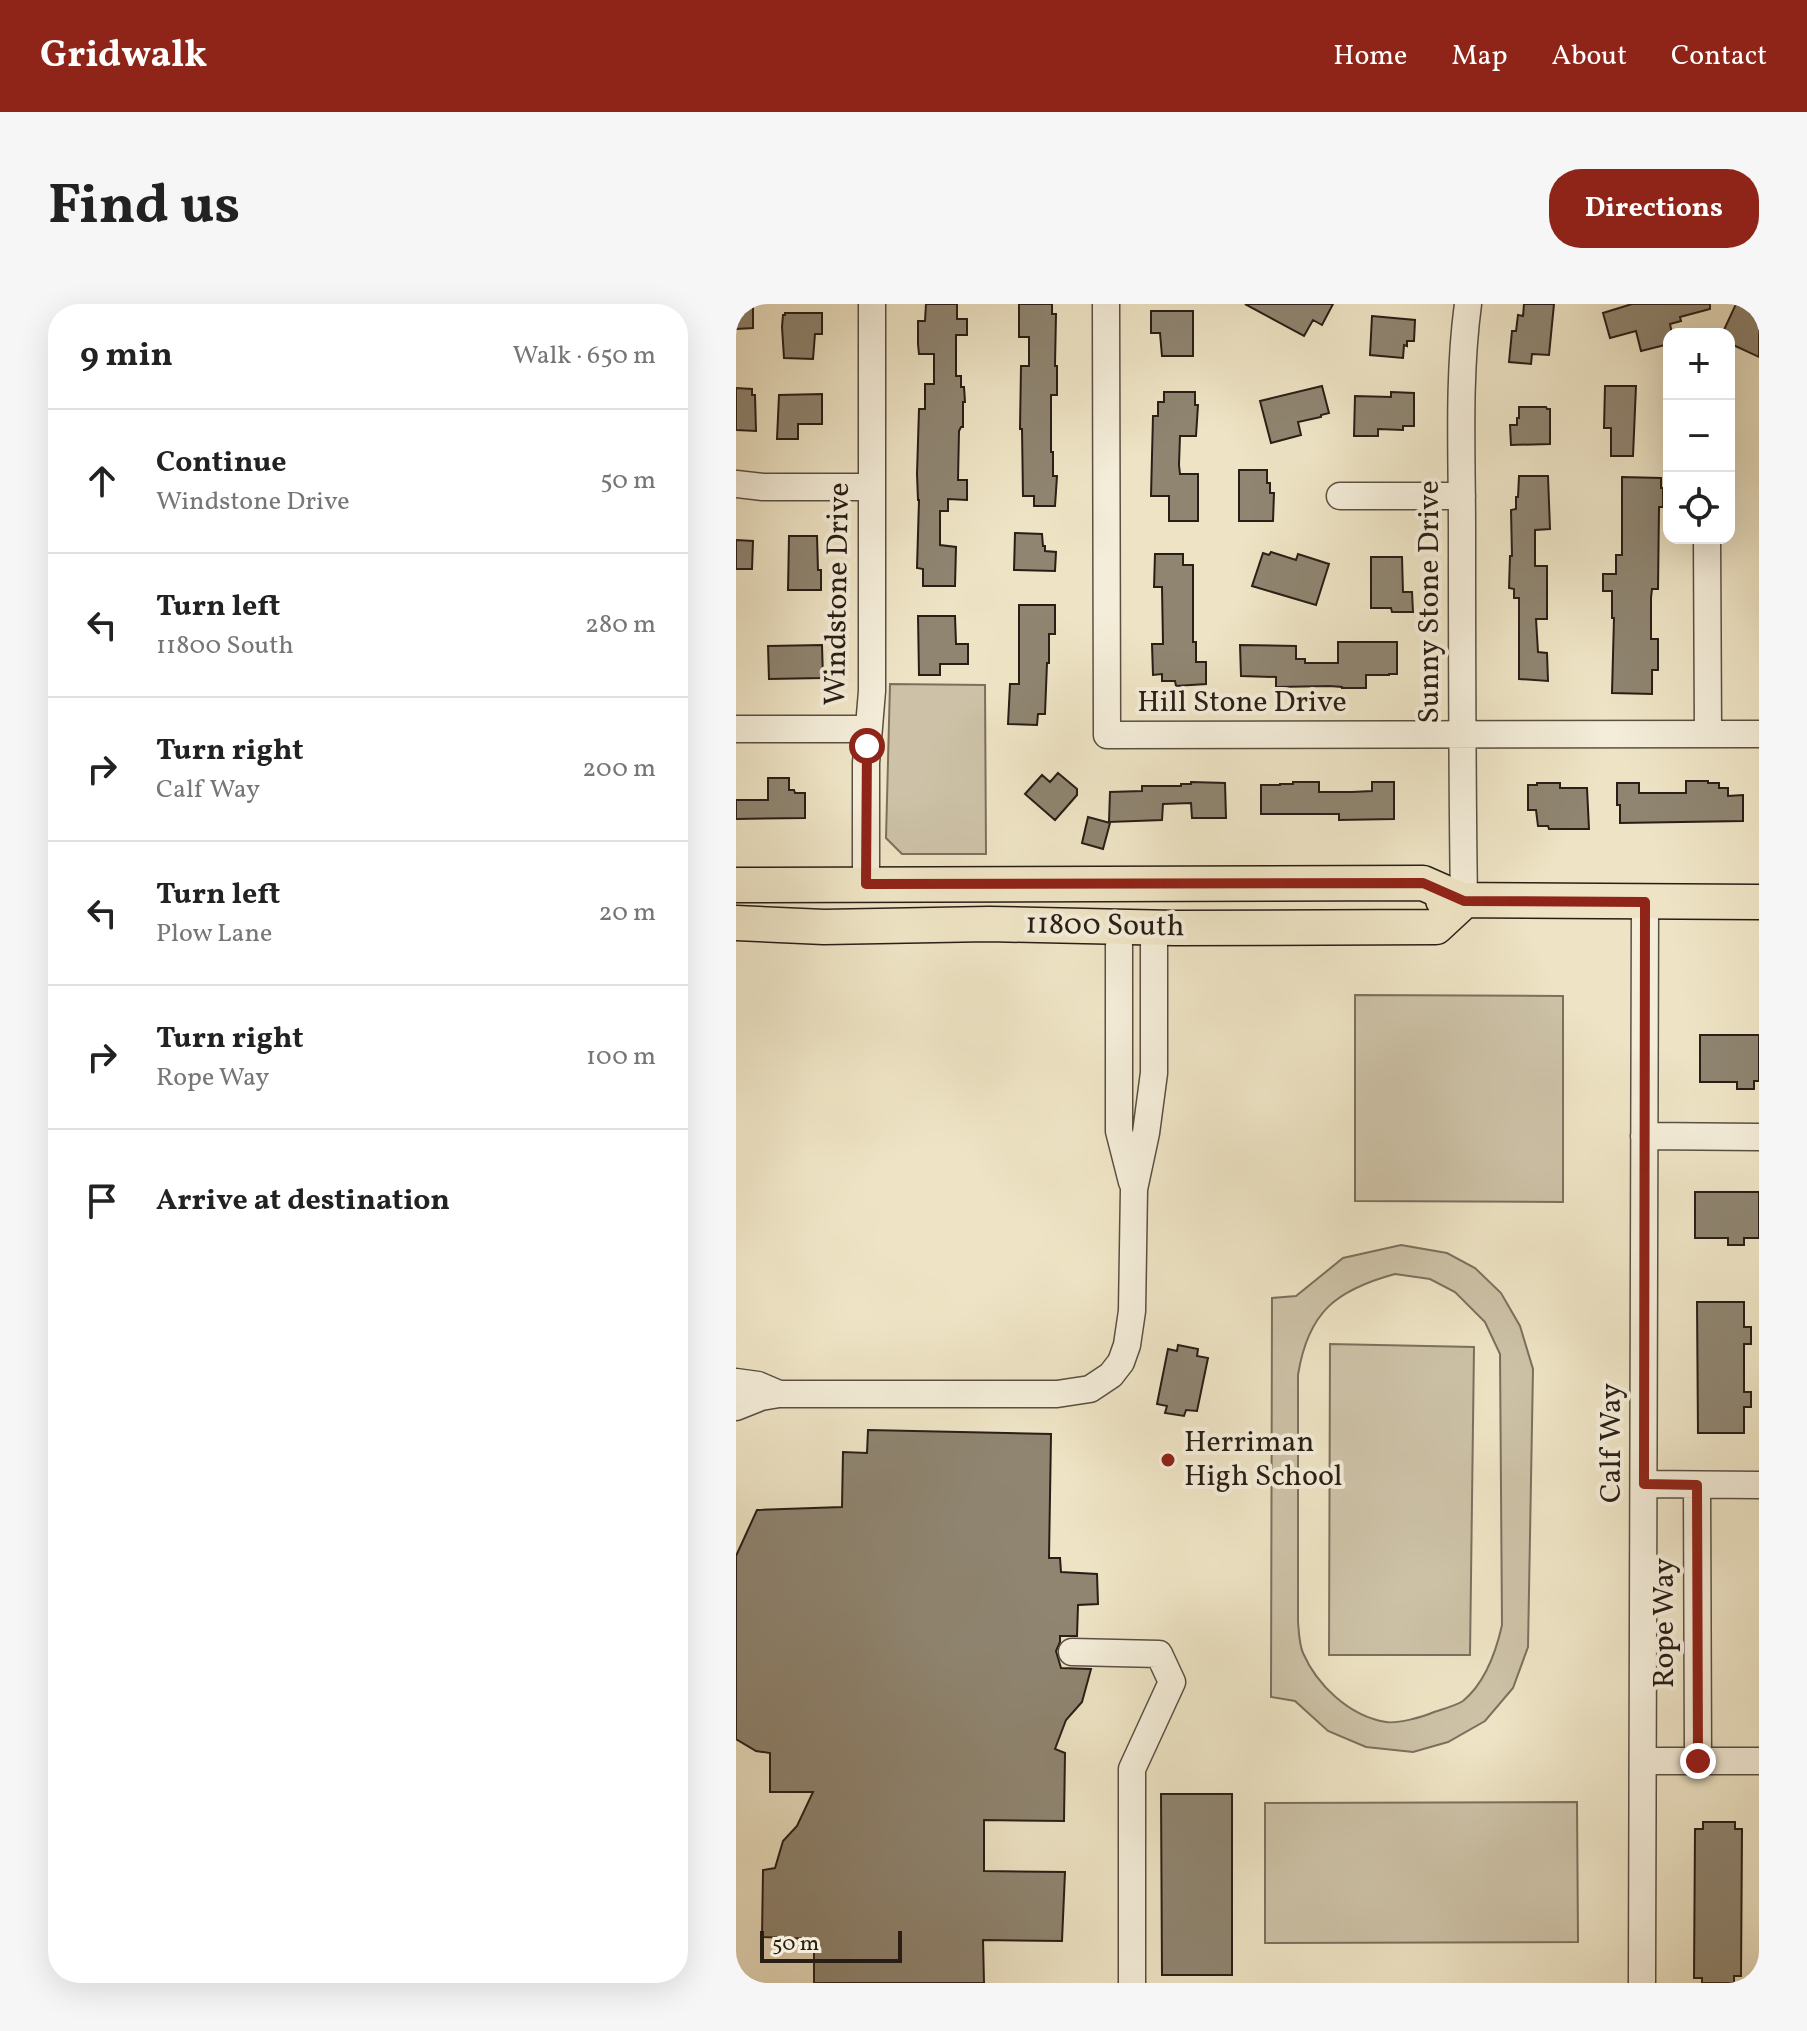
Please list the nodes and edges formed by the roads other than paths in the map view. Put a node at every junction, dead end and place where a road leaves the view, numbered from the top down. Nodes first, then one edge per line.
1 (872, 304) edge
2 (1106, 304) edge
3 (1468, 304) edge
4 (736, 484) edge
5 (872, 487) junction
6 (1340, 496) dead end
7 (1462, 496) junction
8 (1707, 544) edge
9 (736, 729) edge
10 (868, 729) junction
11 (1462, 734) junction
12 (1708, 734) junction
13 (1759, 734) edge
14 (866, 884) junction
15 (736, 885) edge
16 (1464, 901) junction
17 (1645, 902) junction
18 (1759, 902) edge
19 (736, 922) edge
20 (989, 924) junction
21 (1118, 936) junction
22 (1165, 936) junction
23 (1644, 1136) junction
24 (1759, 1137) edge
25 (1134, 1189) junction
26 (736, 1382) edge
27 (779, 1394) junction
28 (736, 1407) edge
29 (1644, 1484) junction
30 (1697, 1485) junction
31 (1759, 1485) edge
32 (1072, 1652) dead end
33 (1643, 1761) junction
34 (1698, 1761) junction
35 (1759, 1761) edge
36 (1132, 1983) edge
37 (1642, 1983) edge

1 - 5 street, Windstone Drive
2 - 11 street, Hill Stone Drive
3 - 7 street, Sunny Stone Drive
4 - 5 street
5 - 10 street, Windstone Drive
6 - 7 street
7 - 11 street, Sunny Stone Drive
8 - 12 street
9 - 10 street
10 - 14 street, Windstone Drive
11 - 12 street, Hill Stone Drive
11 - 16 street, Sunny Stone Drive
12 - 13 street, Hill Stone Drive
14 - 15 main road, 11800 South
14 - 16 main road, 11800 South
14 - 19 main road
14 - 20 main road
16 - 17 main road, 11800 South
16 - 21 main road
16 - 22 main road, 11800 South
17 - 18 main road, 11800 South
17 - 23 street, Calf Way
19 - 20 main road, 11800 South
20 - 21 main road, 11800 South
21 - 22 main road, 11800 South
21 - 25 street
22 - 25 street
23 - 24 street
23 - 29 street, Calf Way
25 - 27 street
26 - 27 street
27 - 28 street
29 - 30 street
29 - 33 street, Calf Way
30 - 31 street
30 - 34 street, Rope Way
32 - 36 street
33 - 34 street
33 - 37 street, Calf Way
34 - 35 street

